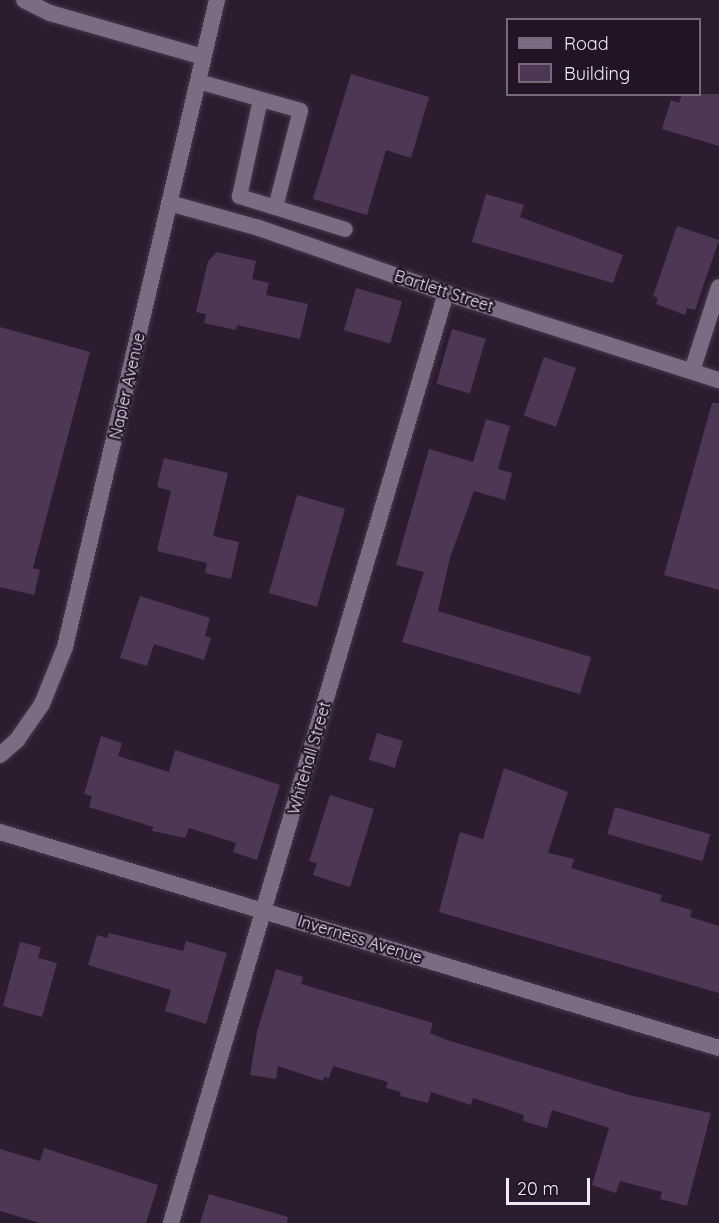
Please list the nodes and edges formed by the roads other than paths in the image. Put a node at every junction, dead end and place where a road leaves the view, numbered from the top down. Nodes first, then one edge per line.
1 (24, 0) edge
2 (218, 0) edge
3 (203, 57) junction
4 (198, 81) junction
5 (260, 99) junction
6 (169, 203) junction
7 (275, 207) junction
8 (345, 229) dead end
9 (719, 287) edge
10 (446, 293) junction
11 (692, 371) junction
12 (719, 380) edge
13 (0, 755) edge
14 (0, 832) edge
15 (264, 910) junction
16 (719, 1048) edge
17 (171, 1223) edge

1 - 3 street
2 - 3 street, Napier Avenue
3 - 4 street, Napier Avenue
4 - 5 lane
4 - 6 street, Napier Avenue
5 - 7 lane
5 - 7 lane
6 - 10 street, Bartlett Street
6 - 13 street, Napier Avenue
7 - 8 lane
9 - 11 street
10 - 11 street, Bartlett Street
10 - 15 street, Whitehall Street
11 - 12 street, Bartlett Street
14 - 15 street, Inverness Avenue
15 - 16 street, Inverness Avenue
15 - 17 street, Whitehall Street

